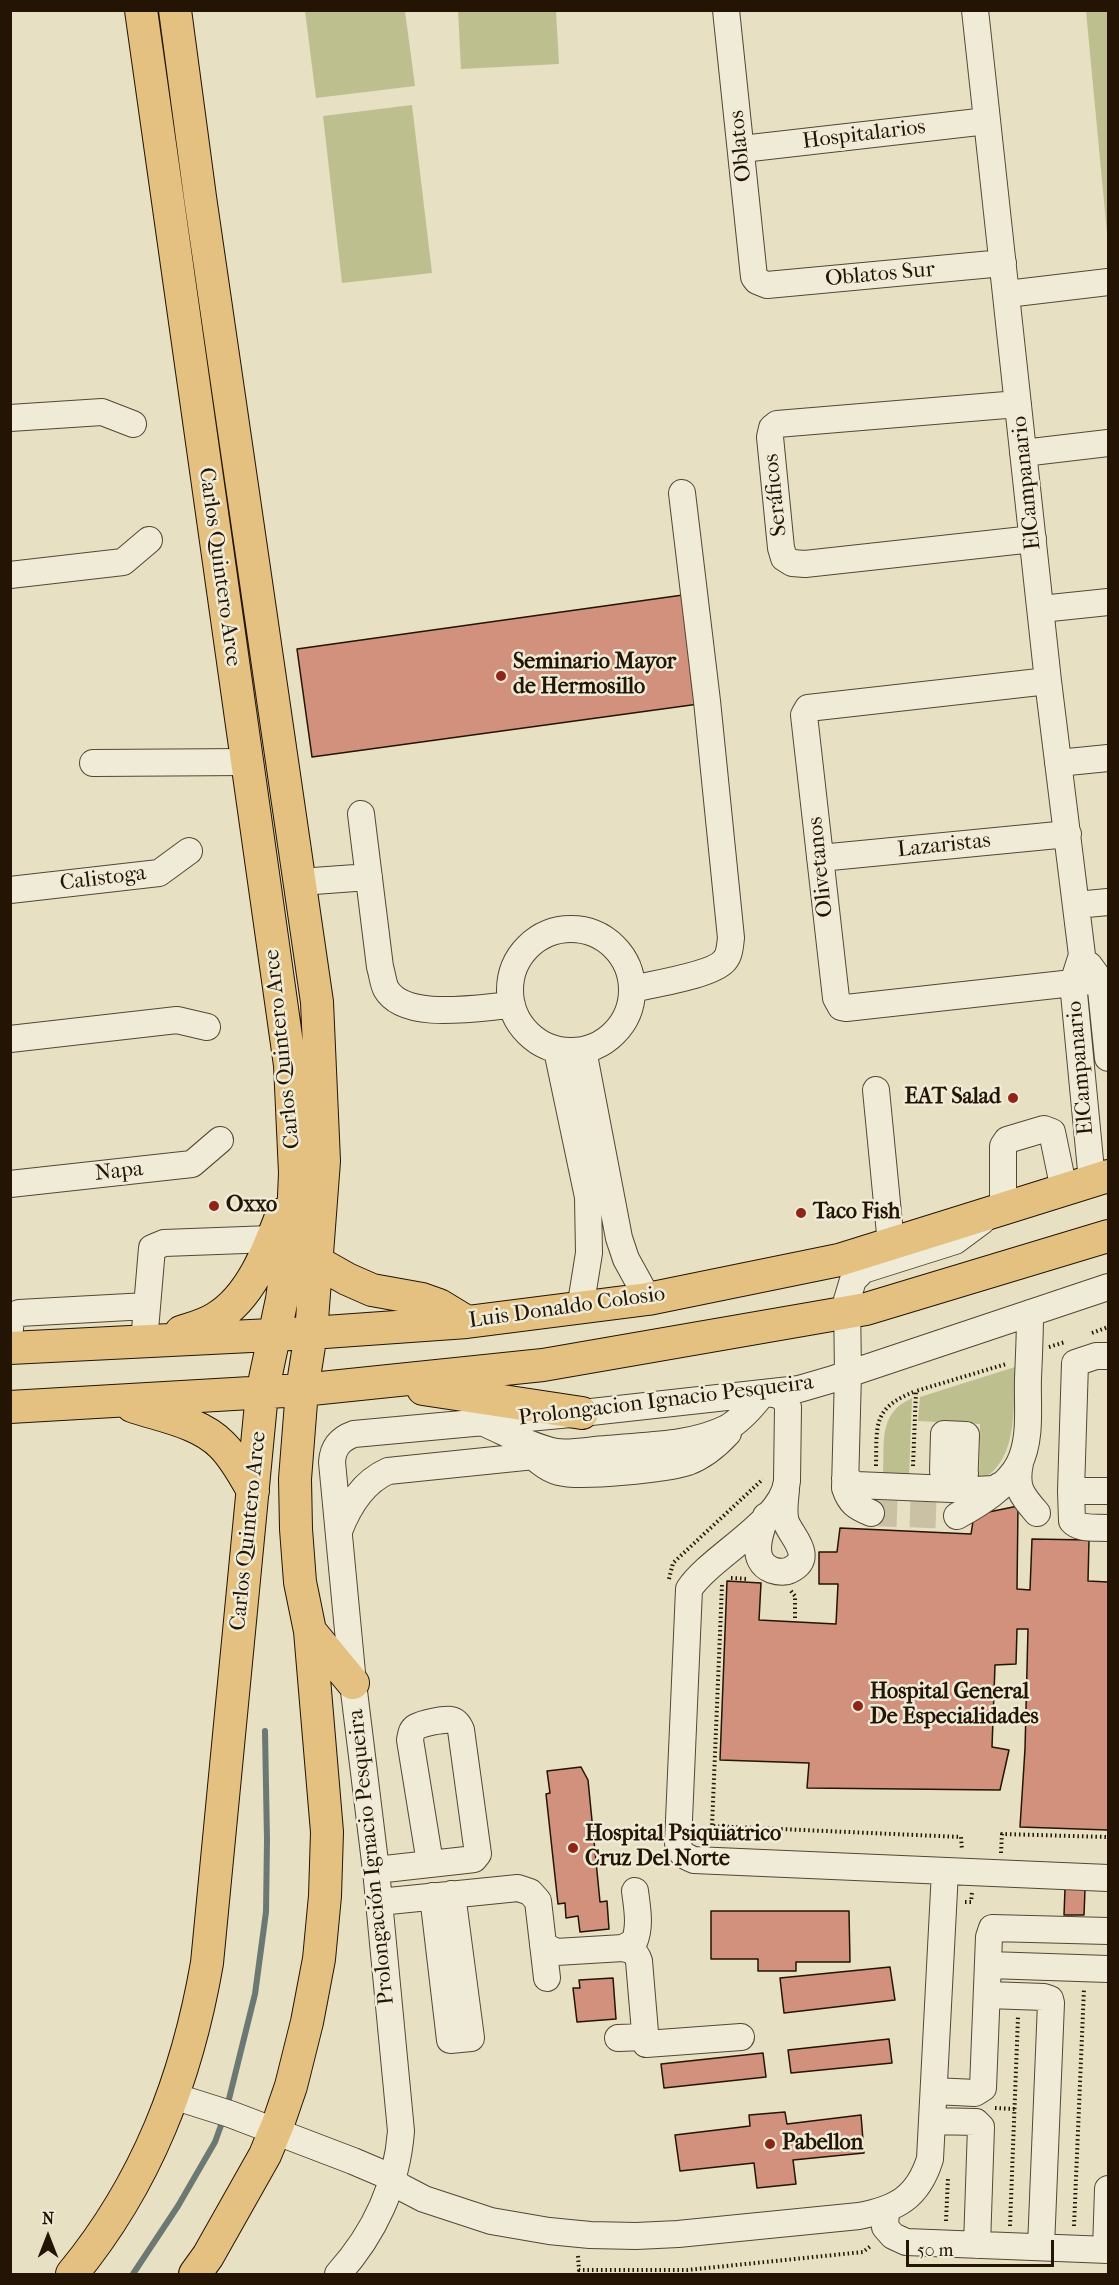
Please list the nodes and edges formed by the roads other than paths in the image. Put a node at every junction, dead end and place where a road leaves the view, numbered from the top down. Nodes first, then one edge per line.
1 (141, 10) edge
2 (726, 10) edge
3 (975, 10) edge
4 (175, 16) edge
5 (150, 71) junction
6 (987, 121) junction
7 (742, 149) junction
8 (200, 197) junction
9 (1003, 263) junction
10 (757, 281) joint
11 (1108, 282) edge
12 (1006, 294) junction
13 (1018, 404) junction
14 (10, 418) edge
15 (133, 424) dead end
16 (1108, 443) edge
17 (1023, 453) junction
18 (682, 493) dead end
19 (1033, 539) junction
20 (149, 540) dead end
21 (10, 575) edge
22 (1108, 602) edge
23 (1041, 609) junction
24 (271, 677) junction
25 (1048, 681) junction
26 (1108, 758) edge
27 (247, 762) junction
28 (93, 763) dead end
29 (1058, 763) junction
30 (289, 803) junction
31 (362, 814) dead end
32 (1068, 834) junction
33 (189, 851) dead end
34 (820, 858) junction
35 (369, 877) junction
36 (300, 882) junction
37 (10, 890) edge
38 (1108, 902) edge
39 (1076, 905) junction
40 (1082, 955) junction
41 (1100, 980) junction
42 (1073, 983) junction
43 (632, 989) junction
44 (512, 1005) junction
45 (207, 1027) dead end
46 (10, 1039) edge
47 (557, 1050) junction
48 (583, 1050) junction
49 (1108, 1058) edge
50 (876, 1090) dead end
51 (220, 1140) dead end
52 (296, 1173) junction
53 (1088, 1183) edge
54 (10, 1184) edge
55 (600, 1196) junction
56 (999, 1211) junction
57 (1108, 1236) edge
58 (271, 1239) junction
59 (891, 1244) junction
60 (317, 1262) junction
61 (1108, 1287) edge
62 (648, 1299) junction
63 (147, 1306) junction
64 (580, 1309) junction
65 (847, 1312) junction
66 (1030, 1313) junction
67 (467, 1322) junction
68 (10, 1329) edge
69 (274, 1333) junction
70 (311, 1333) junction
71 (147, 1342) junction
72 (10, 1348) edge
73 (1108, 1356) edge
74 (848, 1374) junction
75 (371, 1382) junction
76 (302, 1390) junction
77 (262, 1393) junction
78 (763, 1393) junction
79 (117, 1401) junction
80 (10, 1407) edge
81 (582, 1413) junction
82 (483, 1422) junction
83 (354, 1434) joint
84 (546, 1454) junction
85 (1020, 1463) junction
86 (845, 1478) junction
87 (1001, 1485) junction
88 (786, 1490) junction
89 (253, 1491) junction
90 (1071, 1491) junction
91 (1108, 1491) edge
92 (871, 1513) tunnel mouth
93 (1037, 1513) dead end
94 (957, 1516) tunnel mouth
95 (760, 1525) junction
96 (789, 1528) junction
97 (1108, 1528) edge
98 (339, 1531) junction
99 (310, 1631) junction
100 (352, 1683) junction
101 (953, 1862) junction
102 (429, 1863) junction
103 (376, 1870) junction
104 (1108, 1878) edge
105 (635, 1891) dead end
106 (379, 1902) junction
107 (1108, 1931) edge
108 (543, 1945) junction
109 (633, 1946) junction
110 (989, 1965) junction
111 (1105, 1969) edge
112 (547, 1978) dead end
113 (988, 1995) junction
114 (645, 2037) junction
115 (741, 2037) dead end
116 (618, 2038) dead end
117 (934, 2091) junction
118 (173, 2096) junction
119 (933, 2121) junction
120 (275, 2132) junction
121 (399, 2150) junction
122 (393, 2179) junction
123 (1108, 2189) edge
124 (424, 2199) junction
125 (381, 2210) junction
126 (886, 2211) junction
127 (977, 2245) junction
128 (1041, 2247) junction
129 (1107, 2250) edge
130 (72, 2274) edge
131 (195, 2274) edge
132 (338, 2274) edge

1 - 5 main road, Carlos Quintero Arce
2 - 7 street, Oblatos
3 - 6 street, ElCampanario
4 - 8 main road, Carlos Quintero Arce
5 - 8 main road
5 - 27 main road, Carlos Quintero Arce
6 - 7 street, Hospitalarios
6 - 9 street, ElCampanario
7 - 10 street, Oblatos
8 - 24 main road, Carlos Quintero Arce
9 - 10 street, Oblatos Sur
9 - 12 street, ElCampanario
11 - 12 street
12 - 13 street, ElCampanario
13 - 17 street, ElCampanario
13 - 19 street, Seráficos
14 - 15 street
16 - 17 street
17 - 19 street, ElCampanario
18 - 43 street
19 - 23 street, ElCampanario
20 - 21 street
22 - 23 street
23 - 25 street, ElCampanario
24 - 27 main road
24 - 30 main road, Carlos Quintero Arce
25 - 29 street, ElCampanario
25 - 34 street, Olivetanos
26 - 29 street
27 - 28 street
27 - 30 main road
27 - 52 main road, Carlos Quintero Arce
29 - 32 street, ElCampanario
30 - 36 main road, Carlos Quintero Arce
31 - 35 street
32 - 34 street, Lazaristas
32 - 39 street, ElCampanario
33 - 37 street, Calistoga
34 - 42 street, Olivetanos
35 - 36 street
35 - 44 street
36 - 60 main road, Carlos Quintero Arce
38 - 39 street
39 - 40 street, ElCampanario
40 - 41 street, ElCampanario
40 - 42 street, ElCampanario
41 - 42 street, Olivetanos
41 - 49 street, ElCampanario
42 - 53 street, ElCampanario
43 - 44 street
43 - 48 street
44 - 47 street
45 - 46 street
47 - 48 street
47 - 55 street
48 - 55 street
50 - 59 street
51 - 54 street, Napa
52 - 58 main road
52 - 69 main road, Carlos Quintero Arce
53 - 56 main road, Luis Donaldo Colosio
53 - 56 street
55 - 62 street
55 - 64 street
56 - 59 main road, Luis Donaldo Colosio
56 - 65 street
57 - 65 main road
58 - 63 street
58 - 71 main road
59 - 62 main road, Luis Donaldo Colosio
60 - 67 main road
60 - 70 main road, Carlos Quintero Arce
61 - 66 street, Prolongacion Ignacio Pesqueira
62 - 64 main road, Luis Donaldo Colosio
63 - 68 street
63 - 71 street
64 - 67 main road, Luis Donaldo Colosio
65 - 74 street
65 - 75 main road
66 - 74 street, Prolongacion Ignacio Pesqueira
66 - 85 street
67 - 70 main road, Luis Donaldo Colosio
69 - 70 main road, Luis Donaldo Colosio
69 - 71 main road, Luis Donaldo Colosio
69 - 77 main road, Carlos Quintero Arce
70 - 76 main road, Carlos Quintero Arce
71 - 72 main road, Luis Donaldo Colosio
73 - 90 street
74 - 78 street, Prolongacion Ignacio Pesqueira
74 - 86 street
75 - 76 main road
75 - 81 main road
76 - 77 main road
76 - 99 main road, Carlos Quintero Arce
77 - 79 main road
77 - 89 main road, Carlos Quintero Arce
78 - 81 street, Prolongacion Ignacio Pesqueira
78 - 84 street
78 - 88 street
79 - 80 main road
79 - 89 main road
81 - 82 street, Prolongacion Ignacio Pesqueira
82 - 83 street, Prolongacion Ignacio Pesqueira
82 - 84 street
83 - 98 street, Prolongación Ignacio Pesqueira
84 - 98 street
85 - 87 street
85 - 93 street
86 - 87 street
86 - 92 street
87 - 94 street
88 - 95 street
88 - 96 street
89 - 118 main road, Carlos Quintero Arce
90 - 91 street
90 - 97 street
95 - 96 street
95 - 96 street
95 - 101 street
98 - 100 street, Prolongación Ignacio Pesqueira
99 - 100 main road
99 - 120 main road, Carlos Quintero Arce
100 - 103 street, Prolongación Ignacio Pesqueira
101 - 104 street
101 - 117 street
102 - 102 street
102 - 103 street
103 - 106 street, Prolongación Ignacio Pesqueira
105 - 109 street
106 - 108 street
106 - 121 street, Prolongación Ignacio Pesqueira
107 - 110 street
108 - 109 street
108 - 112 street
109 - 114 street
110 - 111 street
110 - 113 street
113 - 117 street
113 - 128 street
114 - 115 street
114 - 116 street
117 - 119 street
118 - 120 street
118 - 130 main road, Carlos Quintero Arce
119 - 126 street
119 - 127 street
120 - 122 street
120 - 131 main road, Carlos Quintero Arce
121 - 122 street, Prolongación Ignacio Pesqueira
121 - 124 street
122 - 124 street
122 - 125 street, Prolongación Ignacio Pesqueira
123 - 129 street
124 - 125 street
124 - 126 street
125 - 132 street, Prolongación Ignacio Pesqueira
126 - 127 street
127 - 128 street
128 - 129 street

